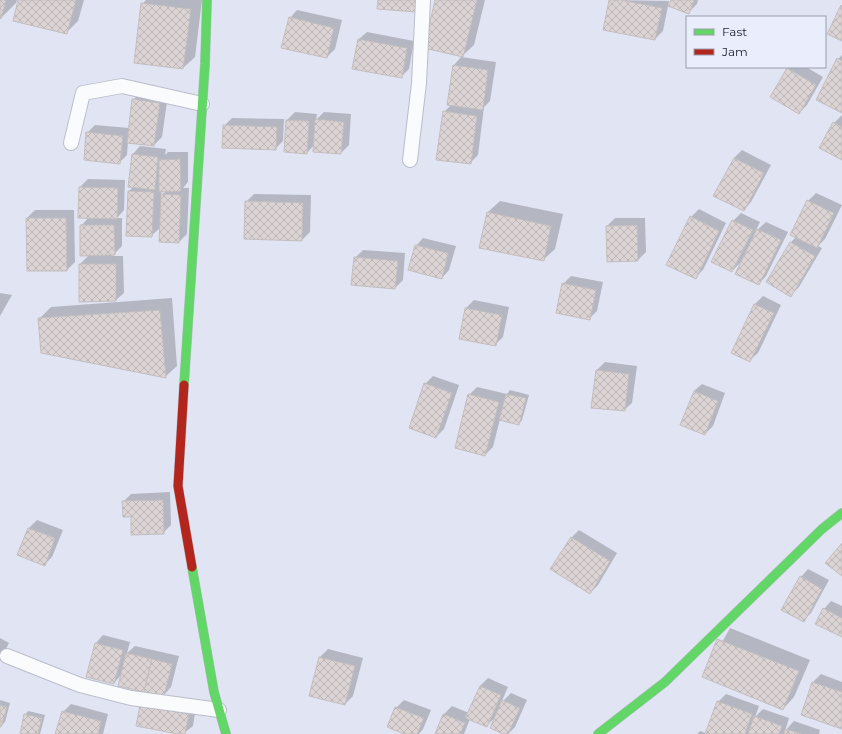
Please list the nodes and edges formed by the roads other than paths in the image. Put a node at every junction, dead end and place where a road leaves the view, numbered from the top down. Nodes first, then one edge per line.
1 (207, 0) edge
2 (423, 0) edge
3 (202, 104) junction
4 (72, 143) dead end
5 (410, 160) dead end
6 (842, 513) edge
7 (7, 656) dead end
8 (219, 710) junction
9 (226, 734) edge
10 (598, 734) edge

1 - 3 street
2 - 5 lane
3 - 4 lane
3 - 8 street
6 - 10 street
7 - 8 lane
8 - 9 street

